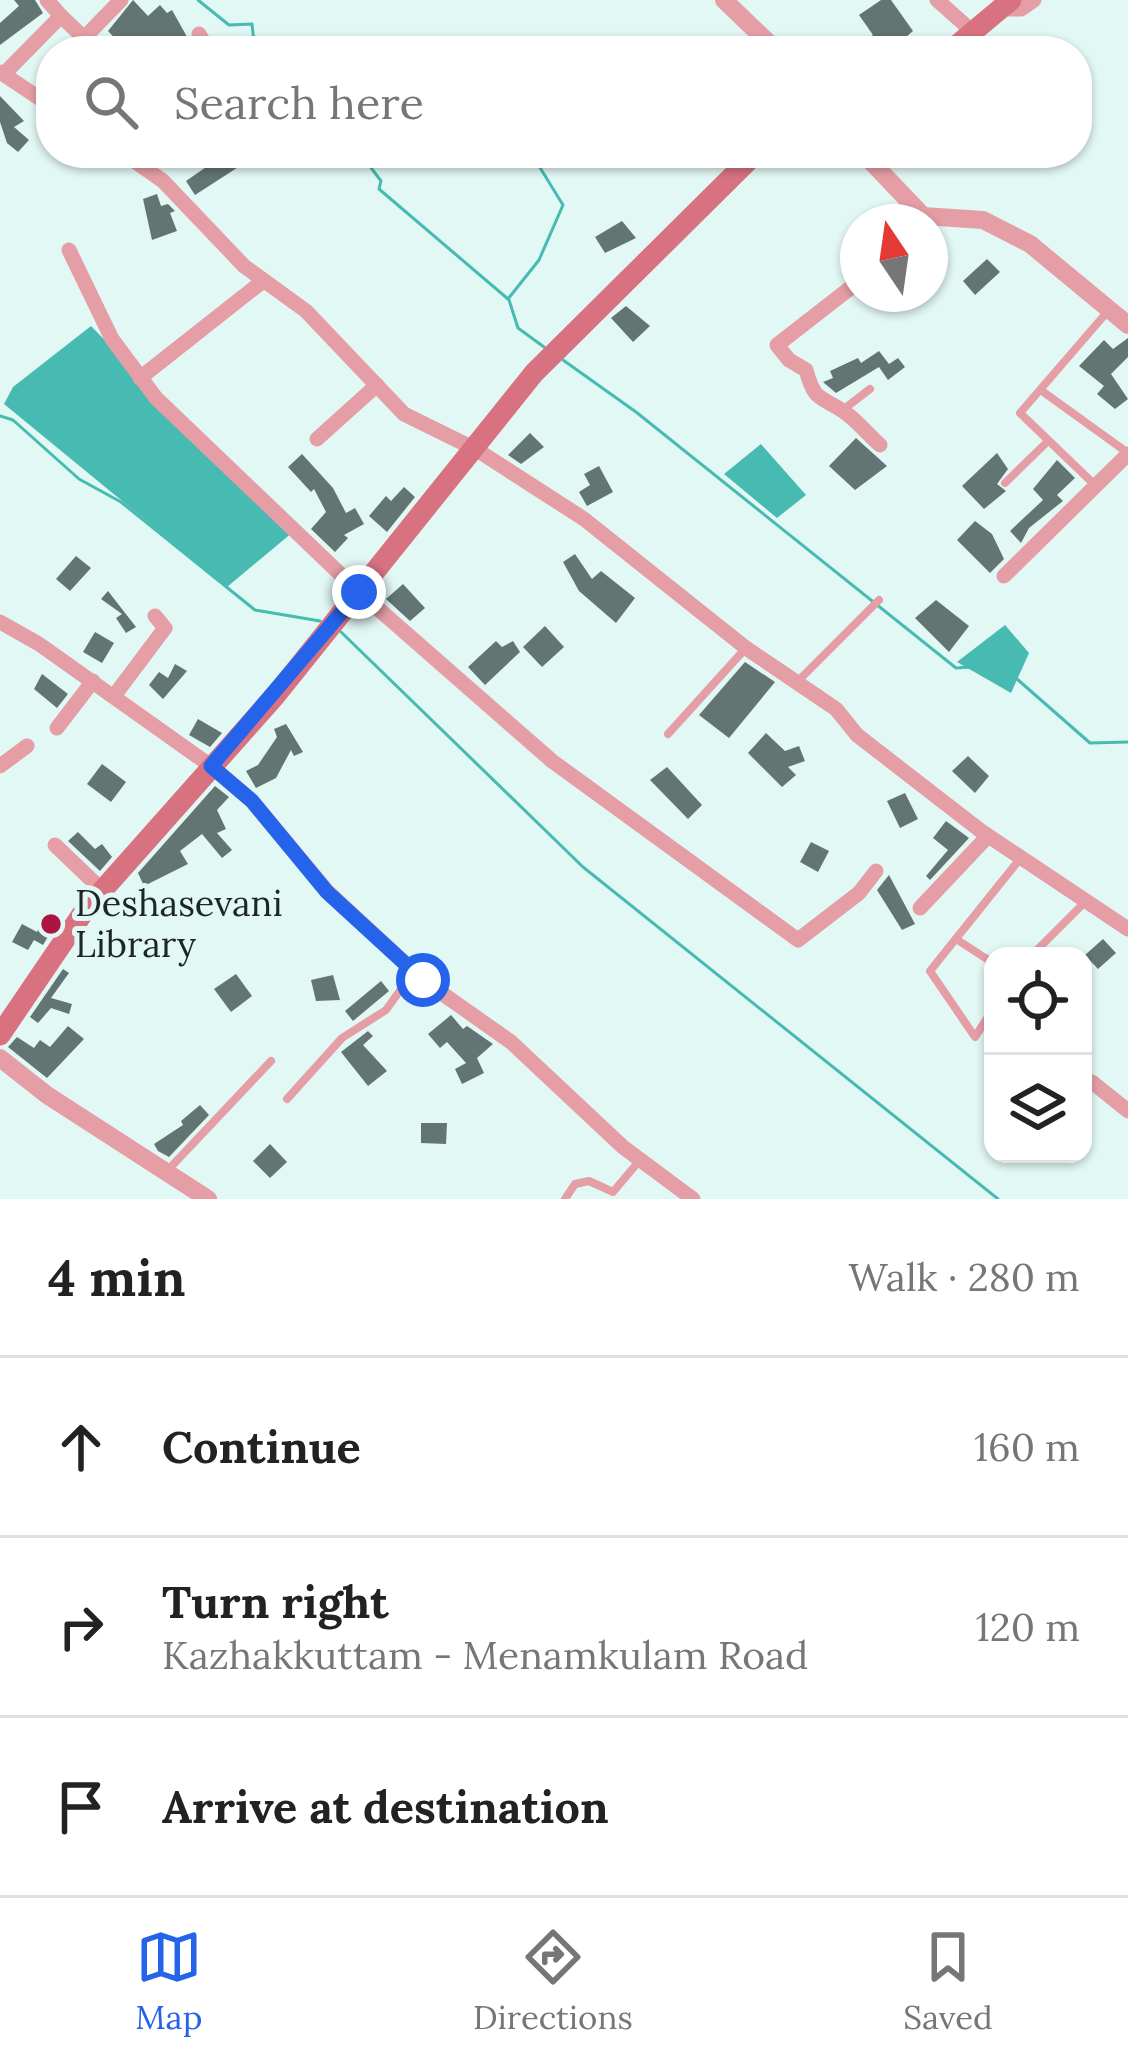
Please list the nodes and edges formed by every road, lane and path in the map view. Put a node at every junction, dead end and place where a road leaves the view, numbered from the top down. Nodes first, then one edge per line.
1 (46, 0) edge
2 (121, 0) edge
3 (724, 0) edge
4 (937, 0) edge
5 (1034, 0) edge
6 (1003, 3) edge
7 (61, 16) junction
8 (973, 32) junction
9 (40, 36) edge
10 (82, 36) edge
11 (86, 36) edge
12 (761, 36) edge
13 (968, 36) edge
14 (36, 40) edge
15 (2, 73) edge
16 (36, 96) edge
17 (144, 168) edge
18 (741, 168) edge
19 (877, 168) edge
20 (911, 204) edge
21 (948, 219) edge
22 (69, 250) dead end
23 (263, 281) junction
24 (840, 296) edge
25 (1109, 310) junction
26 (1128, 325) edge
27 (140, 378) junction
28 (376, 385) junction
29 (869, 389) dead end
30 (1042, 391) junction
31 (843, 410) junction
32 (317, 439) dead end
33 (1046, 443) junction
34 (880, 445) dead end
35 (477, 450) junction
36 (1128, 454) edge
37 (1005, 483) dead end
38 (1096, 486) junction
39 (1004, 576) dead end
40 (359, 592) junction
41 (879, 600) dead end
42 (155, 616) dead end
43 (0, 622) edge
44 (746, 648) junction
45 (799, 680) junction
46 (93, 681) junction
47 (114, 697) junction
48 (57, 728) dead end
49 (668, 734) dead end
50 (27, 746) dead end
51 (0, 766) edge
52 (211, 766) junction
53 (988, 836) junction
54 (55, 844) dead end
55 (1020, 859) junction
56 (876, 871) dead end
57 (102, 890) junction
58 (1086, 901) junction
59 (920, 908) dead end
60 (1128, 929) edge
61 (956, 939) junction
62 (1040, 947) edge
63 (984, 957) edge
64 (414, 971) junction
65 (984, 1022) edge
66 (0, 1035) edge
67 (0, 1058) edge
68 (271, 1060) dead end
69 (1092, 1082) dead end
70 (287, 1099) dead end
71 (1128, 1111) edge
72 (640, 1160) junction
73 (166, 1172) junction
74 (208, 1199) edge
75 (565, 1199) edge
76 (693, 1199) edge

1 - 7 street
2 - 11 street
3 - 12 street
4 - 8 street
5 - 6 street
6 - 8 main road
7 - 9 street
7 - 10 street
8 - 13 main road
14 - 15 street
15 - 16 street
17 - 23 street
18 - 35 main road
19 - 20 street
21 - 25 street
22 - 27 street
23 - 27 street
23 - 28 street
24 - 31 street
25 - 26 street
25 - 30 lane
27 - 40 street
28 - 32 street
28 - 35 street
29 - 31 lane
30 - 33 lane
30 - 36 lane
31 - 34 street
33 - 37 lane
33 - 38 lane
35 - 40 main road
35 - 44 street
36 - 38 street
38 - 39 street
40 - 52 main road
40 - 56 street
41 - 45 lane
42 - 47 street
43 - 46 street
44 - 45 street
44 - 49 lane
45 - 53 street
46 - 47 street
46 - 48 street
47 - 52 street
50 - 51 street
52 - 57 main road
52 - 64 street
53 - 55 street
53 - 59 street
54 - 57 street
55 - 58 street
55 - 61 lane
57 - 66 main road
58 - 60 street
58 - 62 lane
61 - 63 lane
61 - 65 lane
64 - 70 lane
64 - 72 street
67 - 73 street
68 - 73 lane
69 - 71 street
72 - 75 lane
72 - 76 street
73 - 74 street

